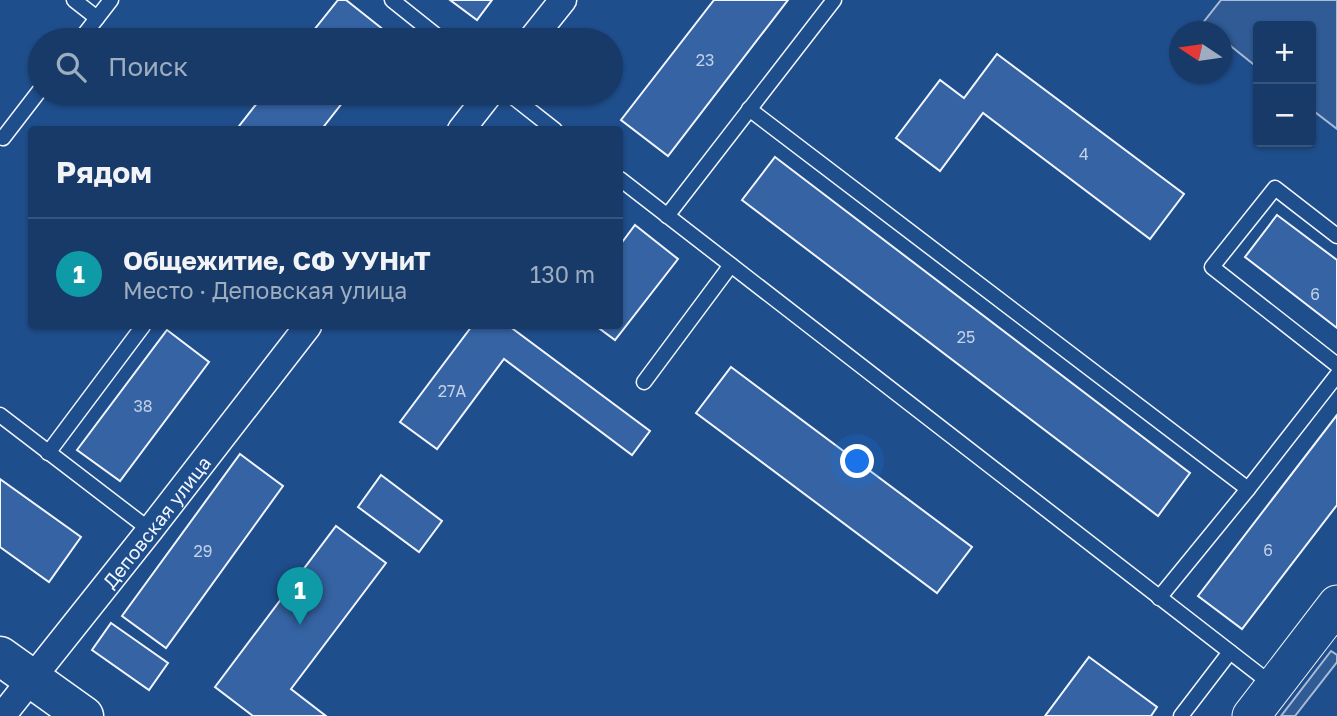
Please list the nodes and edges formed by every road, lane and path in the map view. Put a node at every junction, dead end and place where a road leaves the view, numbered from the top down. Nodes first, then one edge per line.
1 (74, 0) edge
2 (111, 0) edge
3 (392, 0) edge
4 (563, 0) edge
5 (834, 0) edge
6 (97, 18) junction
7 (89, 28) edge
8 (427, 28) edge
9 (541, 28) edge
10 (28, 105) edge
11 (481, 105) edge
12 (523, 105) edge
13 (749, 109) junction
14 (464, 126) edge
15 (550, 126) edge
16 (0, 136) edge
17 (623, 181) edge
18 (667, 216) junction
19 (1337, 236) edge
20 (731, 265) junction
21 (141, 329) edge
22 (306, 329) edge
23 (1337, 365) edge
24 (1337, 375) edge
25 (644, 382) dead end
26 (0, 415) edge
27 (48, 453) junction
28 (1248, 489) junction
29 (150, 530) junction
30 (1159, 597) junction
31 (1337, 604) edge
32 (1230, 652) junction
33 (0, 656) edge
34 (31, 677) junction
35 (1274, 686) junction
36 (2, 716) edge
37 (84, 716) edge
38 (1181, 716) edge
39 (1251, 716) edge

1 - 6 lane
2 - 6 lane
3 - 8 lane
4 - 9 street
5 - 13 lane
6 - 7 lane
10 - 16 lane
11 - 14 street
12 - 15 lane
13 - 18 lane
13 - 28 lane
17 - 18 lane
18 - 20 lane
19 - 23 lane
20 - 25 lane
20 - 30 lane
21 - 27 lane
22 - 29 street, Деповская улица
24 - 28 lane
26 - 27 lane
27 - 29 lane
28 - 30 lane
29 - 34 street, Деповская улица
30 - 32 lane
31 - 35 street
32 - 35 lane
32 - 38 lane
33 - 34 main road
34 - 36 street, Деповская улица
34 - 37 main road
35 - 39 street

